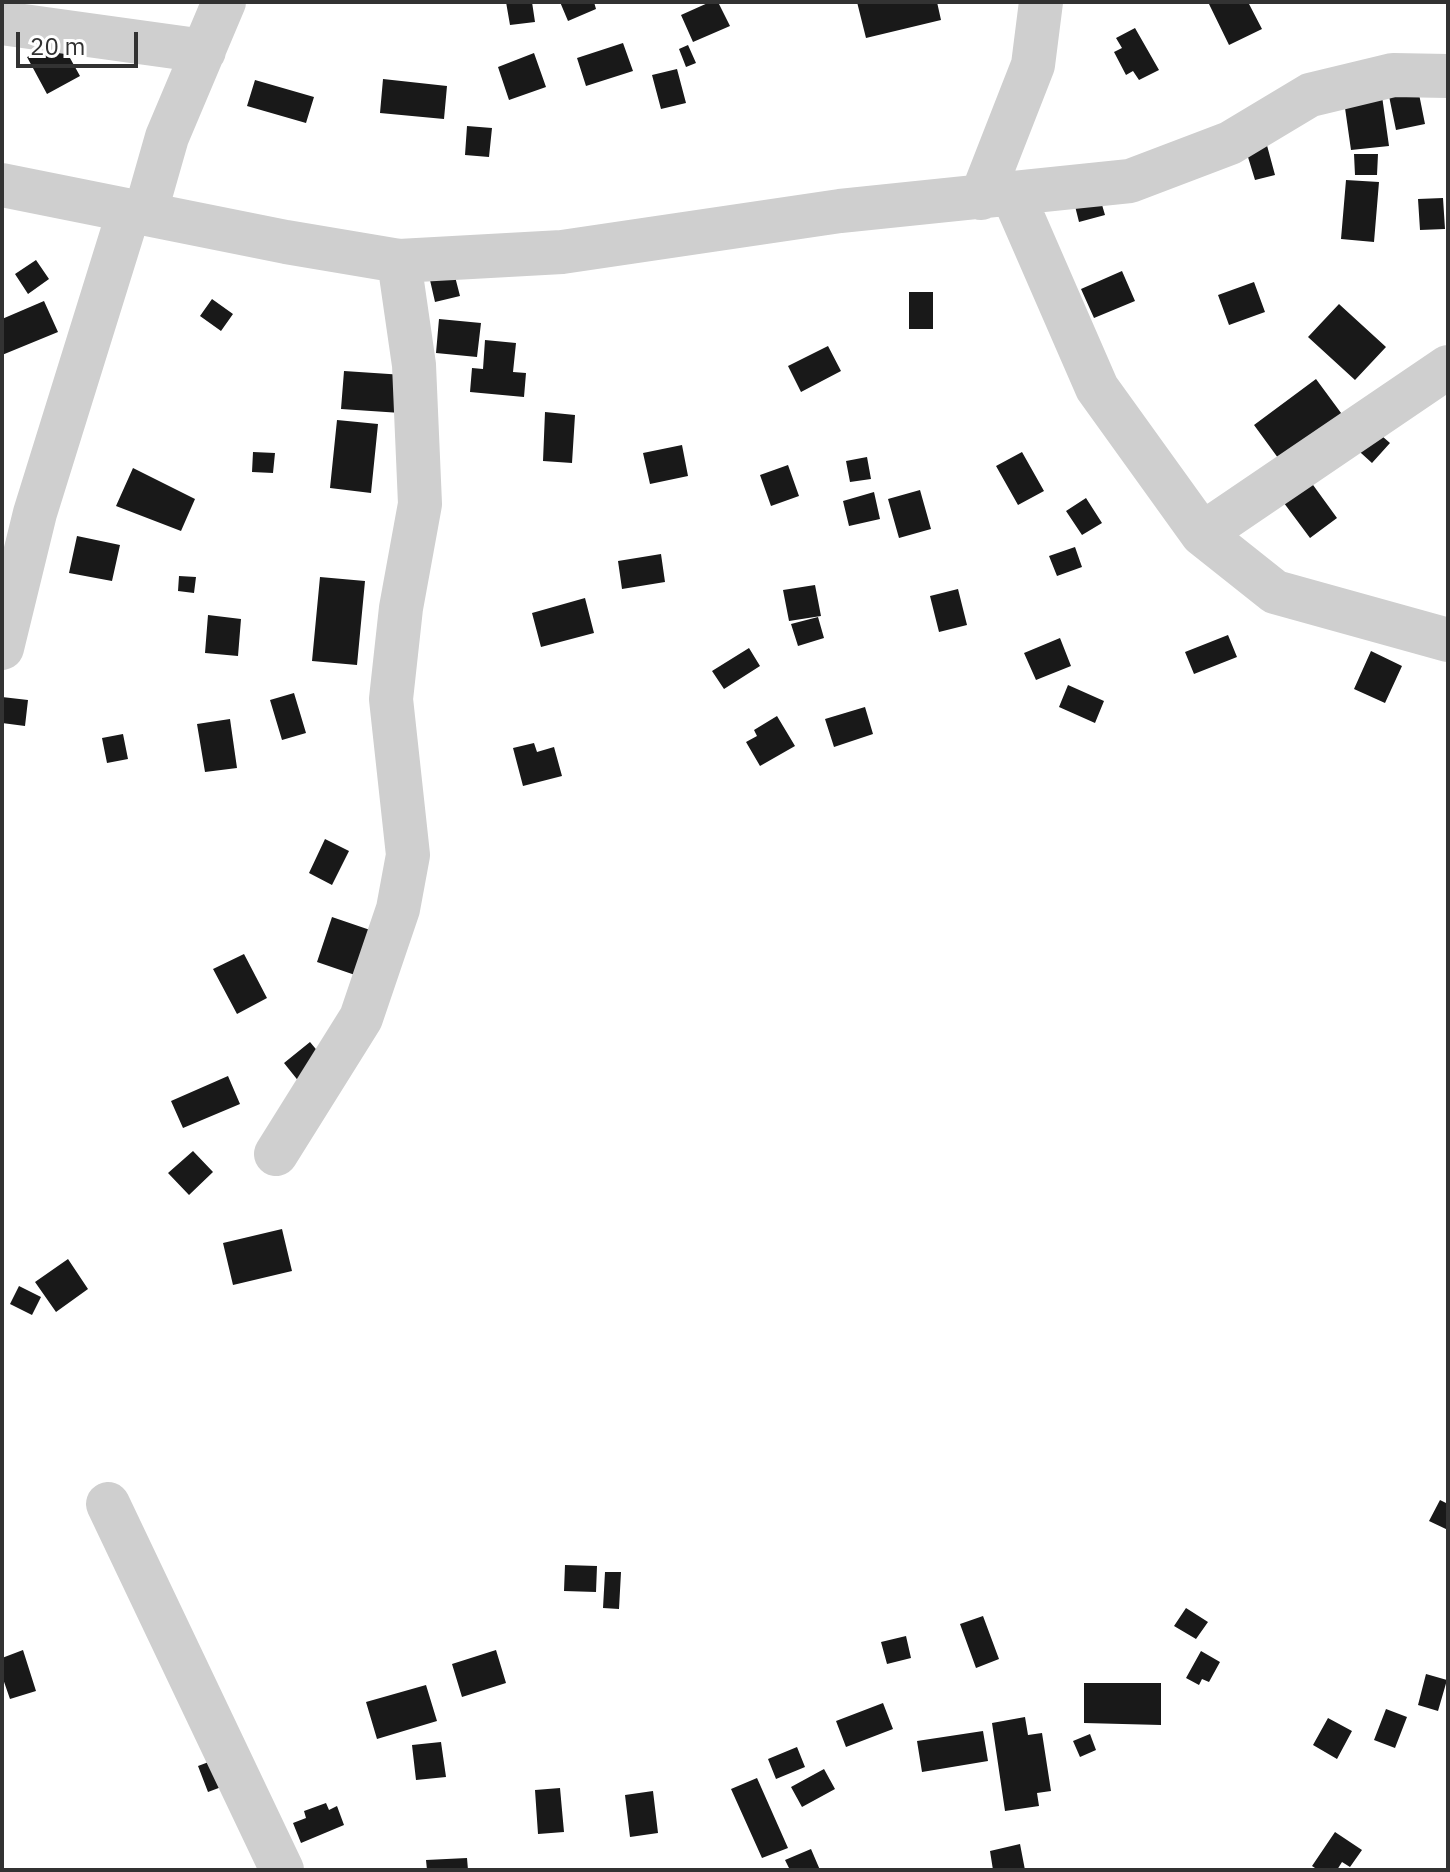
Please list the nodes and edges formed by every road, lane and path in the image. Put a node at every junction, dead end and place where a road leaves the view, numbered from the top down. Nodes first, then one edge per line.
1 (224, 2) edge
2 (1041, 2) edge
3 (2, 23) edge
4 (204, 51) junction
5 (1448, 76) edge
6 (2, 185) edge
7 (997, 196) junction
8 (137, 213) junction
9 (399, 261) junction
10 (1448, 367) edge
11 (1202, 534) junction
12 (1448, 640) edge
13 (2, 648) edge
14 (276, 1154) dead end
15 (108, 1504) dead end
16 (282, 1870) edge

1 - 4 street
2 - 7 street
3 - 4 street
4 - 8 street
5 - 7 street
6 - 8 street
7 - 9 street
7 - 11 street
8 - 9 street
8 - 13 street
9 - 14 street
10 - 11 street
11 - 12 street
15 - 16 street

